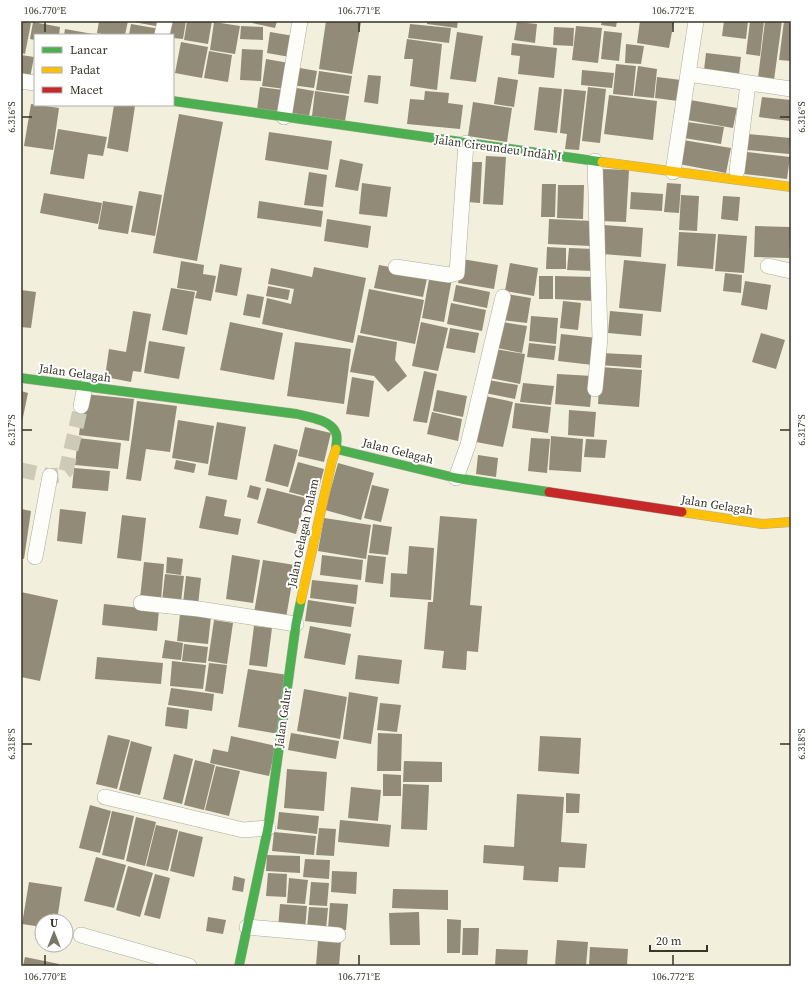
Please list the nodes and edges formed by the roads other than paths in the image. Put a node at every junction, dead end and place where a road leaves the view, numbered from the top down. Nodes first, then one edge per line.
1 (165, 21) edge
2 (300, 21) edge
3 (696, 21) edge
4 (162, 34) edge
5 (688, 74) junction
6 (21, 81) edge
7 (34, 83) edge
8 (748, 84) junction
9 (791, 89) edge
10 (174, 101) edge
11 (284, 117) junction
12 (466, 143) junction
13 (595, 161) junction
14 (737, 171) dead end
15 (673, 172) junction
16 (791, 187) edge
17 (768, 266) dead end
18 (396, 267) dead end
19 (791, 271) edge
20 (503, 297) dead end
21 (21, 378) edge
22 (85, 387) junction
23 (595, 389) dead end
24 (81, 406) tunnel mouth
25 (336, 448) junction
26 (50, 476) dead end
27 (456, 478) junction
28 (791, 522) edge
29 (35, 557) dead end
30 (141, 603) dead end
31 (296, 624) junction
32 (105, 797) dead end
33 (268, 828) junction
34 (248, 927) junction
35 (81, 935) dead end
36 (338, 935) dead end
37 (189, 966) edge
38 (239, 966) edge

1 - 4 street
2 - 11 street
3 - 5 street
5 - 8 street
5 - 15 street
6 - 7 street
8 - 9 street
8 - 14 street
10 - 11 street, Jalan Cireundeu Indah I
11 - 12 street, Jalan Cireundeu Indah I
12 - 13 street, Jalan Cireundeu Indah I
12 - 18 street
13 - 15 street, Jalan Cireundeu Indah I
13 - 23 street
15 - 16 street, Jalan Cireundeu Indah I
17 - 19 street
20 - 27 street
21 - 22 street, Jalan Gelagah
22 - 24 street
22 - 25 street, Jalan Gelagah
25 - 27 street, Jalan Gelagah
25 - 31 street, Jalan Gelagah Dalam
26 - 29 street
27 - 28 street, Jalan Gelagah
30 - 31 street
31 - 33 street, Jalan Galur
32 - 33 street
33 - 34 street, Jalan Galur
34 - 36 street
34 - 38 street, Jalan Galur
35 - 37 street

